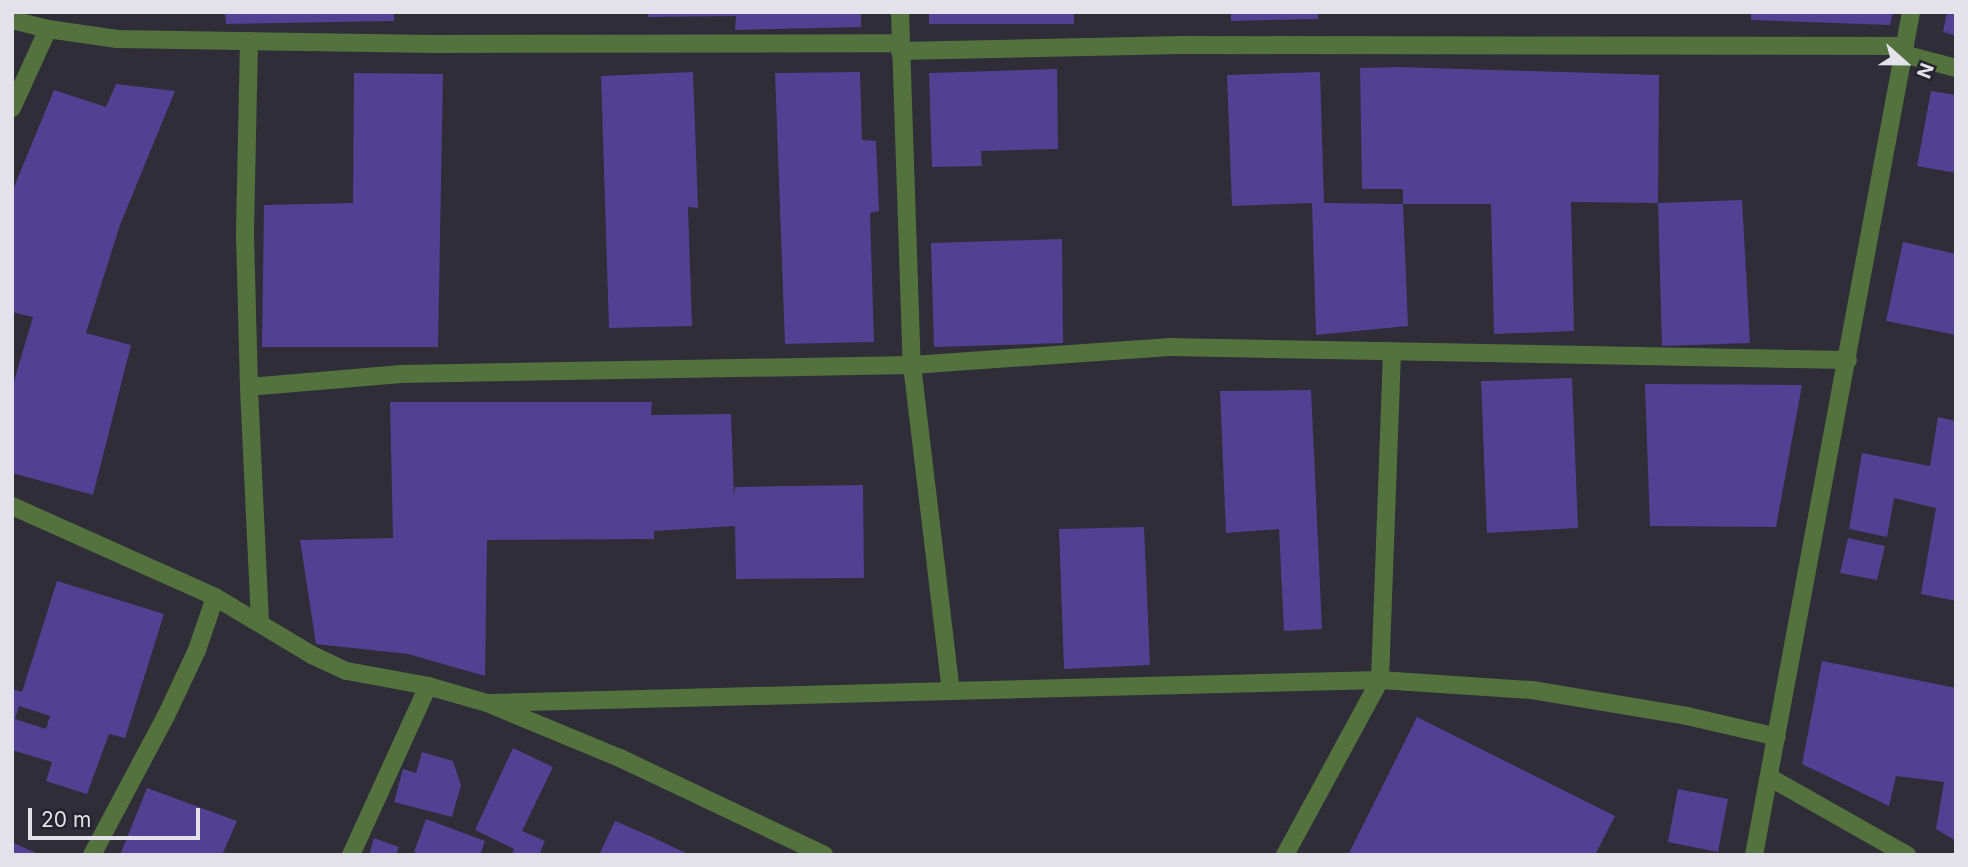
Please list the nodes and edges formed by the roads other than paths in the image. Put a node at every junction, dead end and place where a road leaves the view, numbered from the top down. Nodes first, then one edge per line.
1 (900, 12) edge
2 (1912, 12) edge
3 (12, 20) edge
4 (48, 29) junction
5 (249, 41) junction
6 (900, 47) junction
7 (1904, 50) junction
8 (1956, 68) edge
9 (12, 108) edge
10 (1392, 351) junction
11 (1848, 360) junction
12 (912, 365) junction
13 (249, 387) junction
14 (12, 506) edge
15 (215, 597) junction
16 (260, 622) junction
17 (1380, 680) junction
18 (428, 686) junction
19 (951, 690) junction
20 (487, 703) junction
21 (1777, 737) junction
22 (1769, 776) junction
23 (92, 855) edge
24 (351, 855) edge
25 (824, 855) edge
26 (1285, 855) edge
27 (1754, 855) edge
28 (1907, 855) edge

1 - 6 street
2 - 7 street
3 - 4 street
4 - 5 street
4 - 9 street
5 - 6 street
5 - 13 street
6 - 7 street
6 - 12 street
7 - 8 street
7 - 11 street
10 - 11 street
10 - 12 street
10 - 17 street
11 - 21 street
12 - 13 street
12 - 19 street
13 - 16 street
14 - 15 street
15 - 16 street
15 - 23 street
16 - 18 street
17 - 19 street
17 - 21 street
17 - 26 street
18 - 20 street
18 - 24 street
19 - 20 street
20 - 25 street
21 - 22 street
22 - 27 street
22 - 28 street

